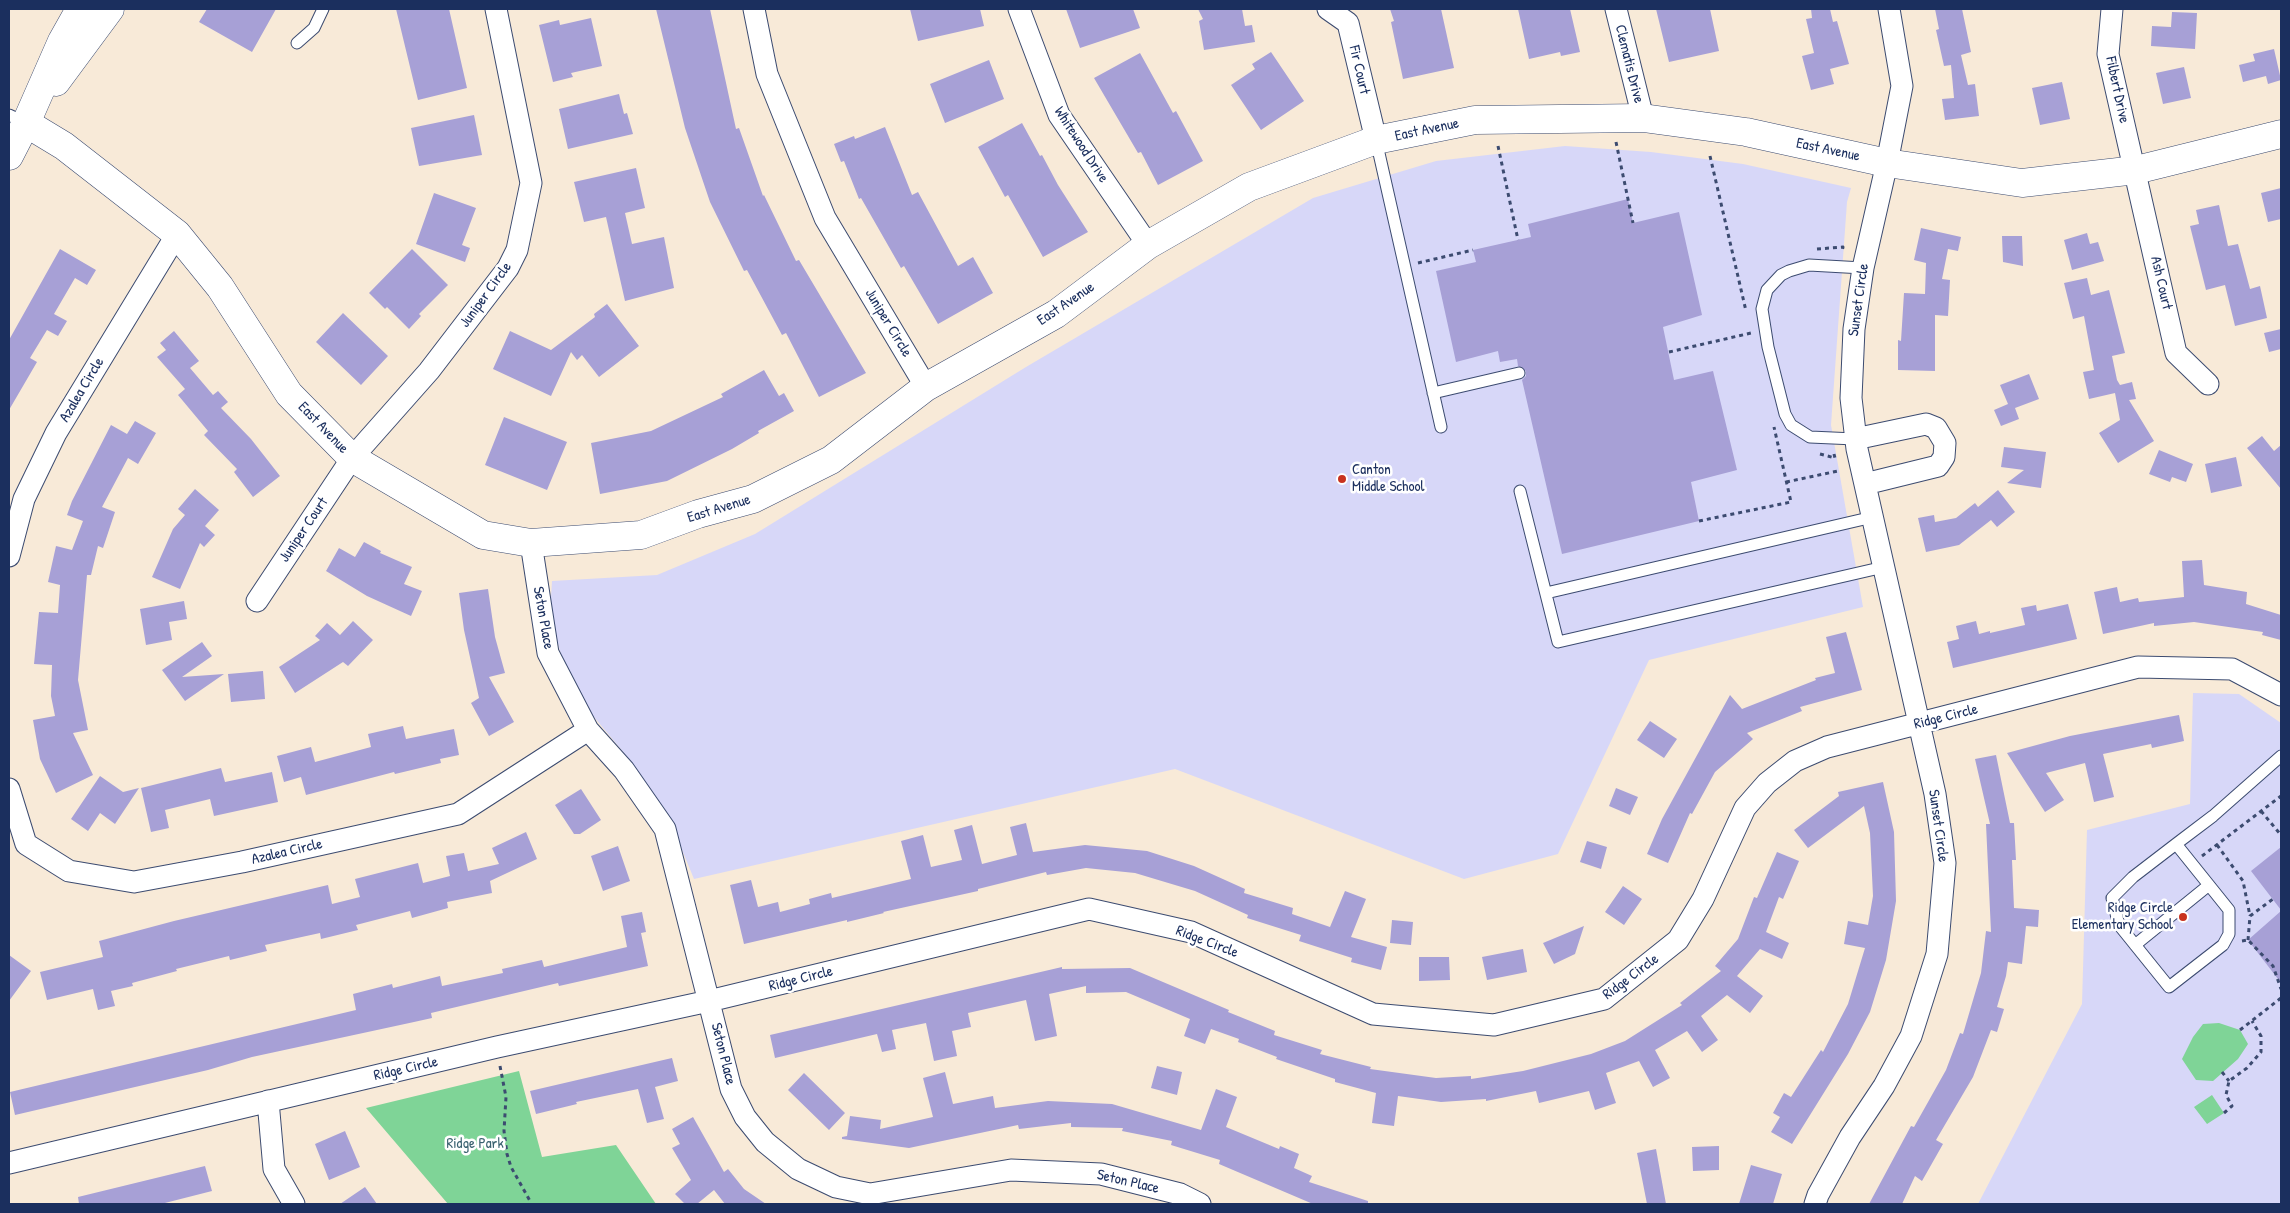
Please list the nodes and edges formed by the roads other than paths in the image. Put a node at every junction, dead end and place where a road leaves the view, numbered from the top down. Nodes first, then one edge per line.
1 (80, 9) edge
2 (110, 9) edge
3 (323, 9) edge
4 (496, 9) edge
5 (754, 9) edge
6 (1019, 9) edge
7 (1328, 9) edge
8 (1616, 9) edge
9 (1889, 9) edge
10 (2112, 9) edge
11 (297, 43) dead end
12 (1642, 118) junction
13 (17, 119) edge
14 (2281, 134) edge
15 (1376, 140) junction
16 (9, 156) edge
17 (1887, 163) junction
18 (2136, 170) junction
19 (177, 234) junction
20 (1148, 245) junction
21 (1863, 268) junction
22 (1519, 373) dead end
23 (2208, 384) dead end
24 (926, 387) junction
25 (1433, 393) junction
26 (1441, 427) dead end
27 (1855, 439) junction
28 (352, 458) junction
29 (1865, 484) junction
30 (1520, 491) dead end
31 (1872, 517) junction
32 (531, 543) junction
33 (9, 556) edge
34 (1884, 567) junction
35 (1546, 593) junction
36 (257, 601) dead end
37 (2281, 695) edge
38 (1918, 724) junction
39 (588, 730) junction
40 (2281, 756) edge
41 (9, 789) edge
42 (2176, 844) junction
43 (2209, 885) junction
44 (2135, 945) junction
45 (709, 1001) junction
46 (268, 1101) junction
47 (9, 1163) edge
48 (294, 1204) edge
49 (1200, 1204) edge
50 (1815, 1204) edge

1 - 13 street
2 - 13 street
3 - 11 lane
4 - 28 street, Juniper Circle
5 - 24 street, Juniper Circle
6 - 20 street, Whitewood Drive
7 - 15 street, Fir Court
8 - 12 street, Clematis Drive
9 - 17 street, Sunset Circle
10 - 18 street, Filbert Drive
12 - 15 street, East Avenue
12 - 17 street, East Avenue
13 - 16 street
13 - 19 street, East Avenue
14 - 18 street, East Avenue
15 - 20 street, East Avenue
15 - 25 lane
17 - 18 street, East Avenue
17 - 21 street, Sunset Circle
18 - 23 street, Ash Court
19 - 28 street, East Avenue
19 - 33 street, Azalea Circle
20 - 24 street, East Avenue
21 - 27 street, Sunset Circle
21 - 27 lane
22 - 25 lane
24 - 32 street, East Avenue
25 - 26 lane
27 - 29 street, Sunset Circle
27 - 29 street
28 - 32 street, East Avenue
28 - 36 street, Juniper Court
29 - 31 street, Sunset Circle
30 - 35 lane
31 - 34 street, Sunset Circle
31 - 35 lane
32 - 39 street, Seton Place
34 - 35 lane
34 - 38 street, Sunset Circle
37 - 38 street, Ridge Circle
38 - 45 street, Ridge Circle
38 - 50 street, Sunset Circle
39 - 41 street, Azalea Circle
39 - 45 street, Seton Place
40 - 42 lane
42 - 43 lane
42 - 44 lane
43 - 44 lane
43 - 44 lane
45 - 46 street, Ridge Circle
45 - 49 street, Seton Place
46 - 47 street, Ridge Circle
46 - 48 street

